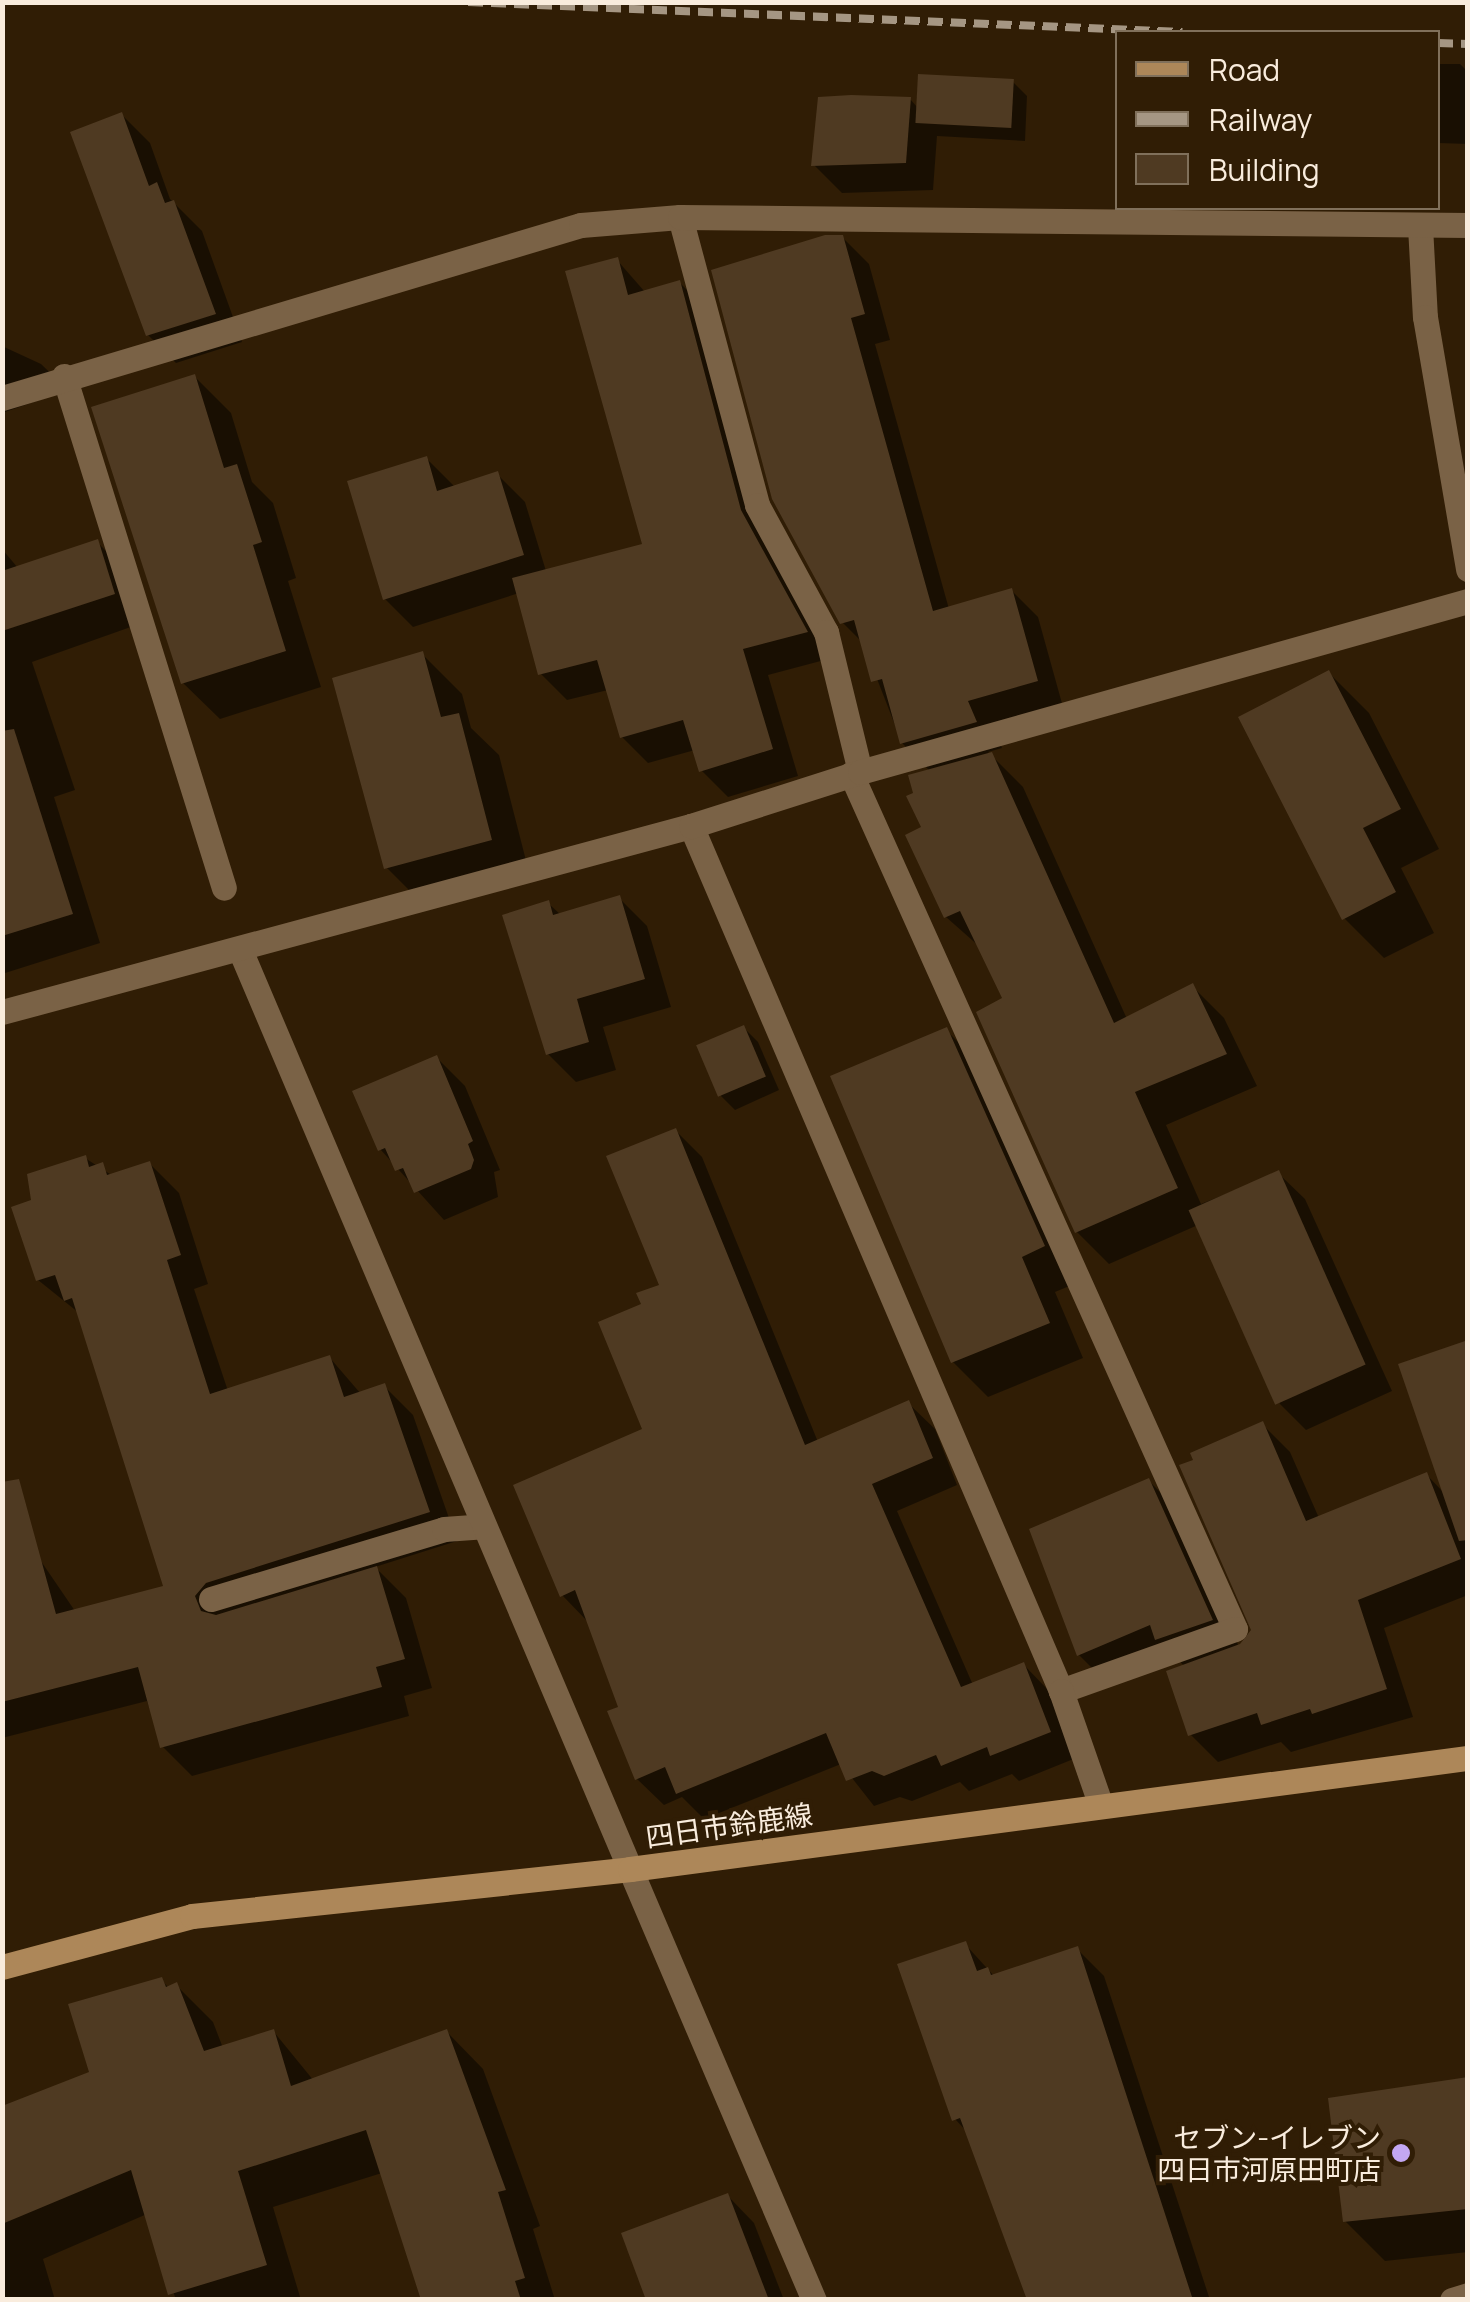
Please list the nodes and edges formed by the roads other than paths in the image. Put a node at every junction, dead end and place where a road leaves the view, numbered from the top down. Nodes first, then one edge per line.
1 (680, 217) junction
2 (1468, 224) edge
3 (1420, 226) junction
4 (64, 376) junction
5 (2, 398) edge
6 (1468, 569) edge
7 (1468, 601) edge
8 (856, 773) junction
9 (691, 826) junction
10 (224, 888) dead end
11 (242, 952) junction
12 (2, 1012) edge
13 (483, 1526) junction
14 (211, 1599) dead end
15 (1061, 1691) junction
16 (1468, 1758) edge
17 (1100, 1803) junction
18 (630, 1869) junction
19 (2, 1968) edge
20 (1468, 2295) edge
21 (814, 2300) edge
22 (1452, 2300) edge

1 - 3 street
1 - 4 street
1 - 8 street
2 - 3 street
3 - 6 street
4 - 5 street
4 - 10 street
7 - 8 street
8 - 9 street
8 - 15 street
9 - 11 street
9 - 15 street
11 - 12 street
11 - 13 street
13 - 14 street
13 - 18 street
15 - 17 street
16 - 17 main road, 四日市鈴鹿線
17 - 18 main road, 四日市鈴鹿線
18 - 19 main road, 四日市鈴鹿線
18 - 21 street
20 - 22 street

